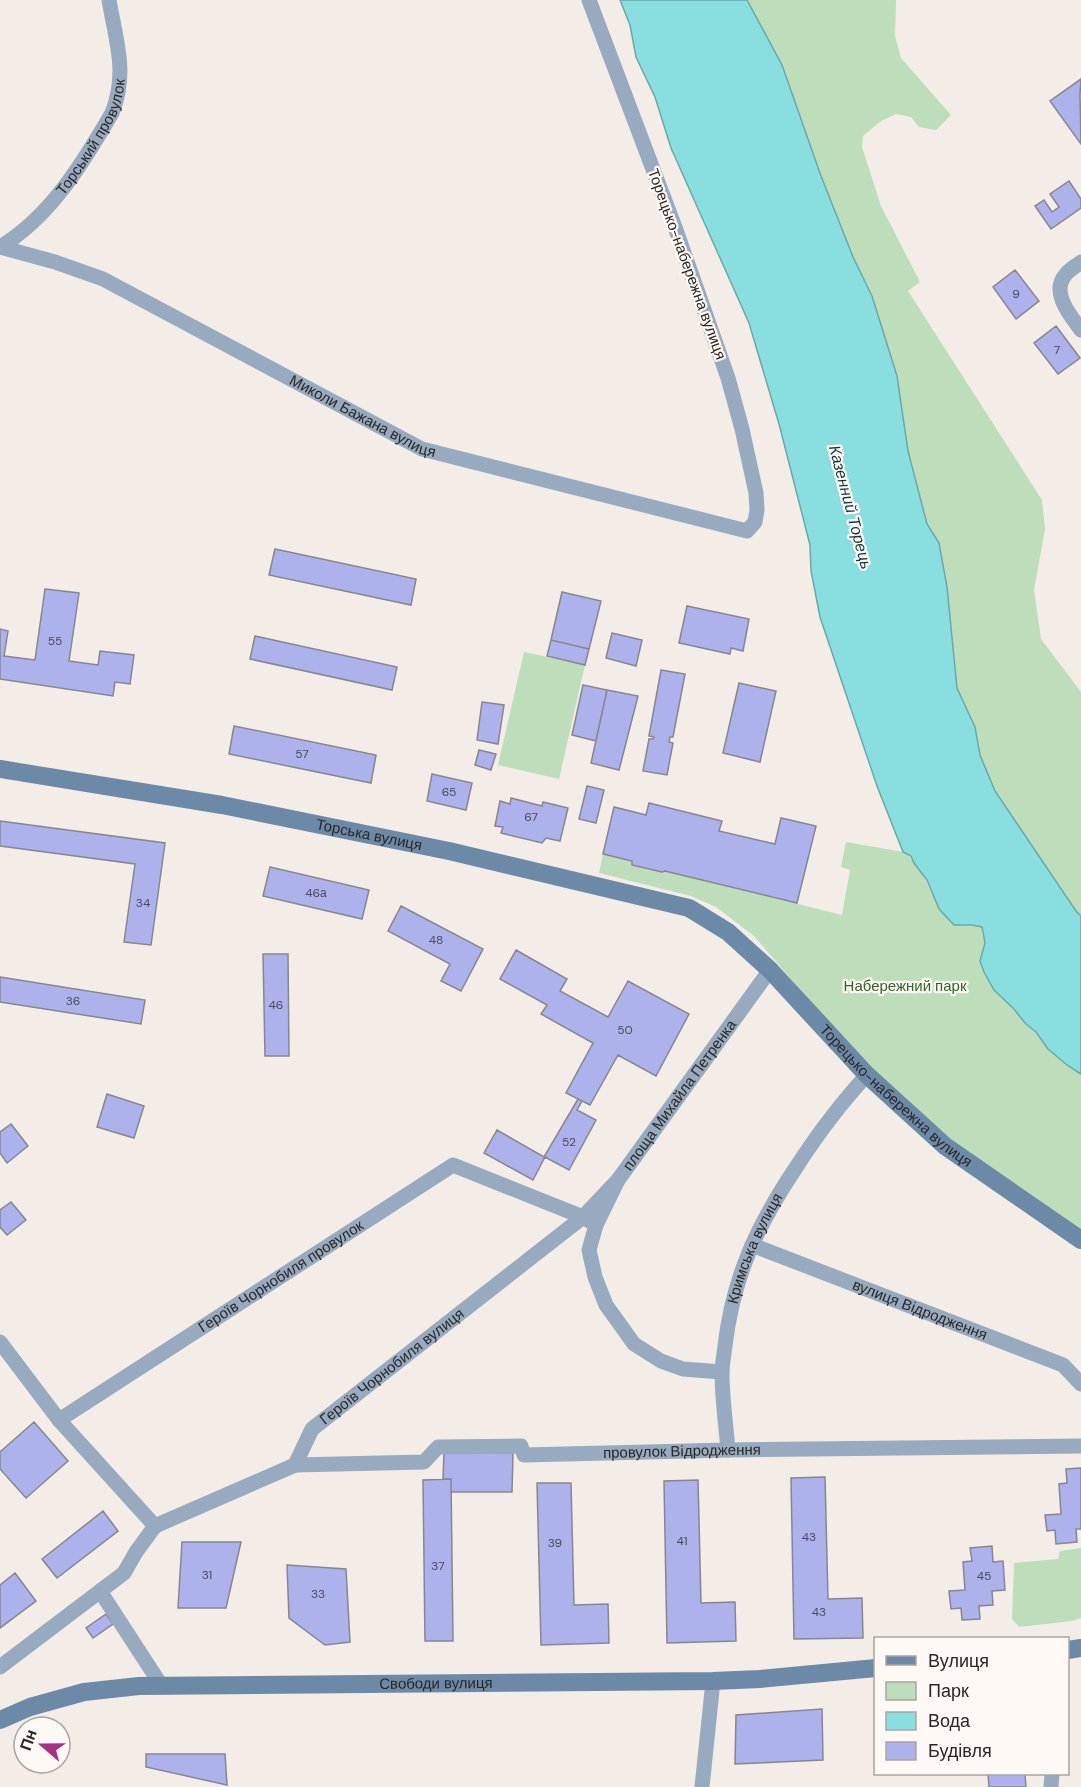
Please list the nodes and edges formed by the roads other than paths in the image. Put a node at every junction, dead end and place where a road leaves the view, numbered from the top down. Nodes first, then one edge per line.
1 (109, 0) edge
2 (589, 0) edge
3 (0, 247) edge
4 (1081, 262) edge
5 (1081, 330) edge
6 (747, 531) joint
7 (0, 769) edge
8 (728, 932) joint
9 (770, 970) junction
10 (867, 1075) junction
11 (590, 1221) junction
12 (1081, 1240) edge
13 (752, 1245) junction
14 (0, 1342) edge
15 (722, 1372) junction
16 (1081, 1384) edge
17 (59, 1420) junction
18 (1081, 1446) edge
19 (728, 1450) junction
20 (295, 1465) junction
21 (155, 1526) junction
22 (100, 1591) junction
23 (0, 1667) edge
24 (874, 1668) edge
25 (713, 1681) junction
26 (161, 1686) junction
27 (0, 1720) edge
28 (702, 1787) edge

1 - 3 street, Торський провулок
2 - 6 street, Торецько-набережна вулиця
3 - 6 street, Миколи Бажана вулиця
4 - 5 street
7 - 8 main road, Торська вулиця
8 - 9 main road, Торецько-набережна вулиця
9 - 10 main road, Торецько-набережна вулиця
9 - 11 street, площа Михайла Петренка
10 - 12 main road, Торецько-набережна вулиця
10 - 13 street, Кримська вулиця
11 - 15 street
11 - 17 street, Героїв Чорнобиля провулок
11 - 20 street, Героїв Чорнобиля вулиця
13 - 15 street, Кримська вулиця
13 - 16 street, вулиця Відродження
14 - 17 street
15 - 19 street, Кримська вулиця
17 - 21 street
18 - 19 street, провулок Відродження
19 - 20 street, провулок Відродження
20 - 21 street
21 - 22 street
22 - 23 street
22 - 26 street
24 - 25 main road, Свободи вулиця
25 - 26 main road, Свободи вулиця
25 - 28 street
26 - 27 main road, Свободи вулиця

